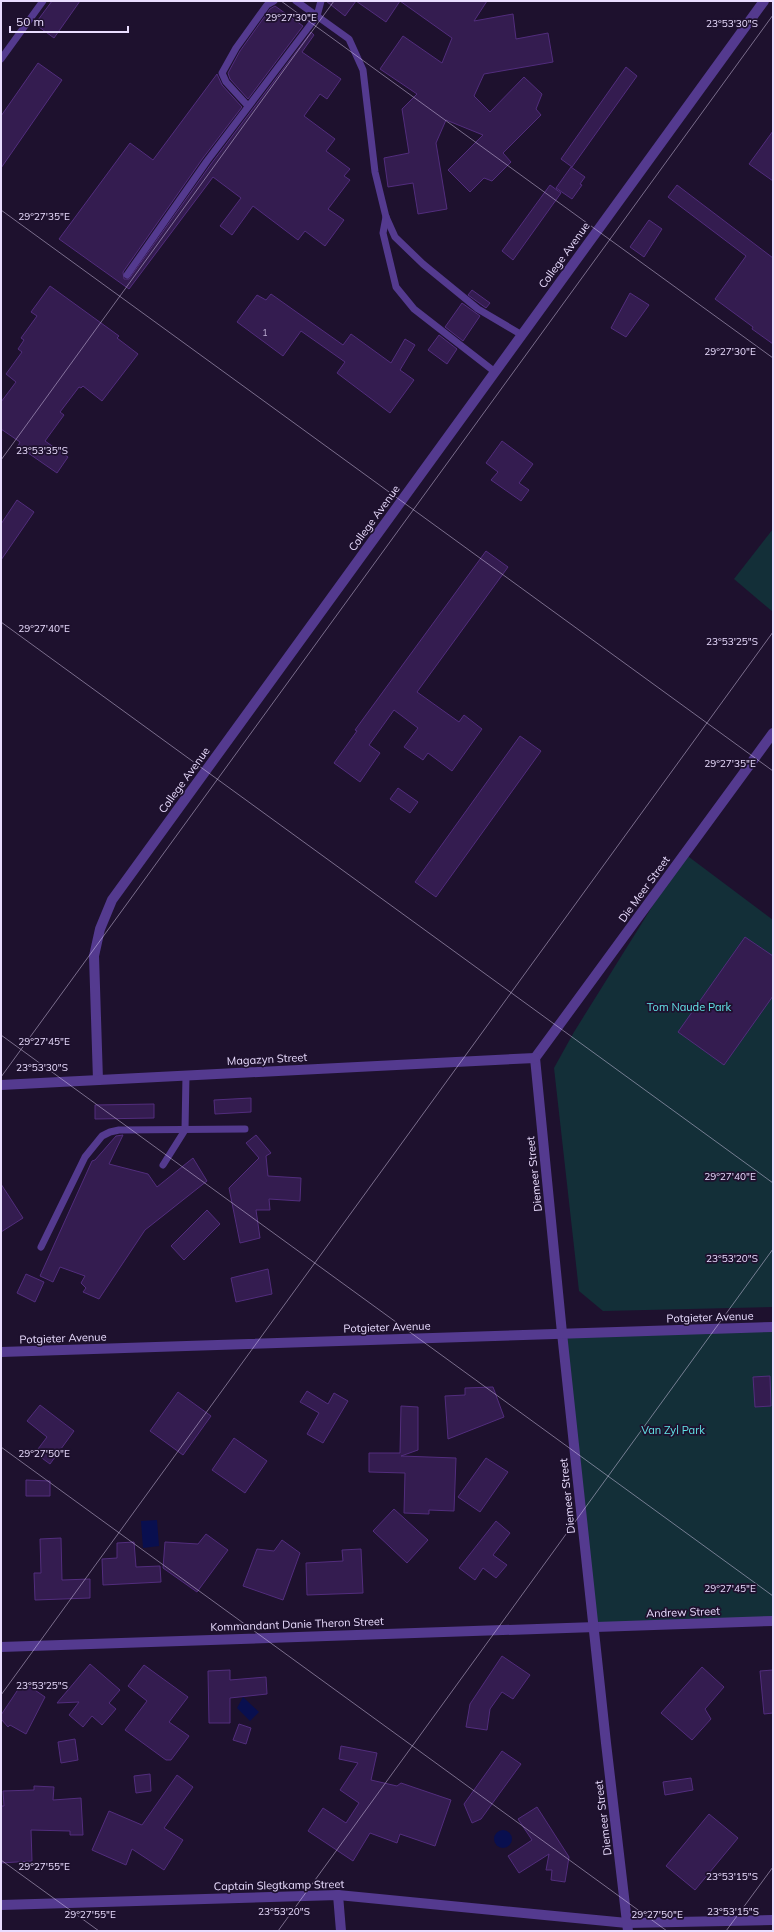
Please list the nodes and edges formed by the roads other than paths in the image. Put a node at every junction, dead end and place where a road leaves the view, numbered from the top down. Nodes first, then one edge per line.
1 (43, 1) edge
2 (274, 1) edge
3 (296, 1) edge
4 (321, 1) edge
5 (764, 1) edge
6 (317, 16) junction
7 (1, 59) edge
8 (248, 106) junction
9 (386, 217) junction
10 (127, 275) dead end
11 (522, 334) junction
12 (495, 372) junction
13 (773, 733) edge
14 (535, 1058) junction
15 (186, 1075) junction
16 (98, 1080) junction
17 (1, 1085) edge
18 (245, 1129) dead end
19 (185, 1130) junction
20 (163, 1165) dead end
21 (41, 1247) dead end
22 (773, 1327) edge
23 (562, 1333) junction
24 (1, 1352) edge
25 (773, 1621) edge
26 (593, 1626) junction
27 (1, 1647) edge
28 (338, 1895) junction
29 (1, 1905) edge
30 (773, 1920) edge
31 (628, 1927) edge
32 (342, 1931) edge

1 - 7 lane
2 - 8 lane
3 - 6 lane
4 - 6 lane
5 - 11 street, College Avenue
6 - 8 lane
6 - 9 lane
8 - 10 lane
9 - 11 lane
9 - 12 lane
11 - 12 street, College Avenue
12 - 16 street, College Avenue
13 - 14 street, Die Meer Street
14 - 15 street, Magazyn Street
14 - 23 street, Diemeer Street
15 - 16 street, Magazyn Street
15 - 19 lane
16 - 17 street, Magazyn Street
18 - 19 lane
19 - 20 lane
19 - 21 lane
22 - 23 street, Potgieter Avenue
23 - 24 street, Potgieter Avenue
23 - 26 street, Diemeer Street
25 - 26 street, Andrew Street
26 - 27 street, Kommandant Danie Theron Street
26 - 31 street, Diemeer Street
28 - 29 street, Captain Slegtkamp Street
28 - 31 street, Captain Slegtkamp Street
28 - 32 street
30 - 31 street, Captain Slegtkamp Street

